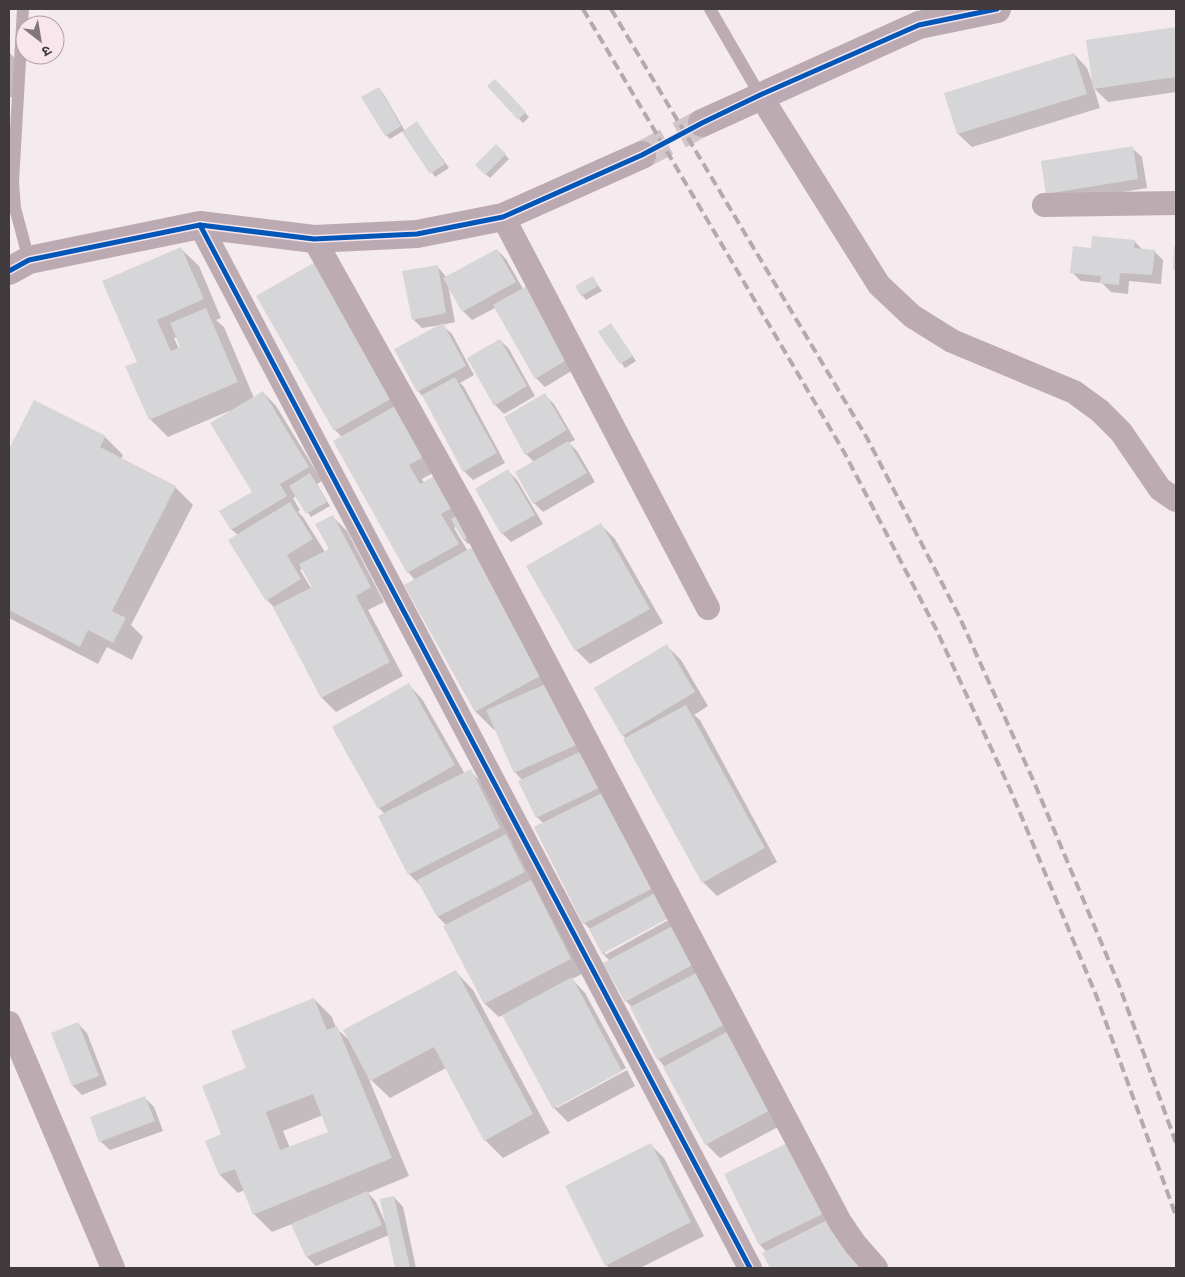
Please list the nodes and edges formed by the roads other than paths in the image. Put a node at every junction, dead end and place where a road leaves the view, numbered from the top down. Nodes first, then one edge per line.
1 (23, 9) edge
2 (710, 9) edge
3 (997, 9) edge
4 (760, 95) junction
5 (702, 123) tunnel mouth
6 (642, 155) tunnel mouth
7 (11, 182) edge
8 (1176, 203) edge
9 (1044, 205) dead end
10 (503, 217) junction
11 (200, 225) junction
12 (314, 238) junction
13 (19, 266) edge
14 (1176, 500) edge
15 (708, 608) dead end
16 (9, 1023) edge
17 (114, 1268) edge
18 (750, 1268) edge
19 (876, 1268) edge

1 - 7 lane
2 - 4 lane
3 - 4 street
4 - 5 street
4 - 14 street
6 - 10 street
7 - 13 lane
8 - 9 street
10 - 12 street
10 - 15 street
11 - 12 street
11 - 13 street
11 - 18 street
12 - 19 street
16 - 17 street

